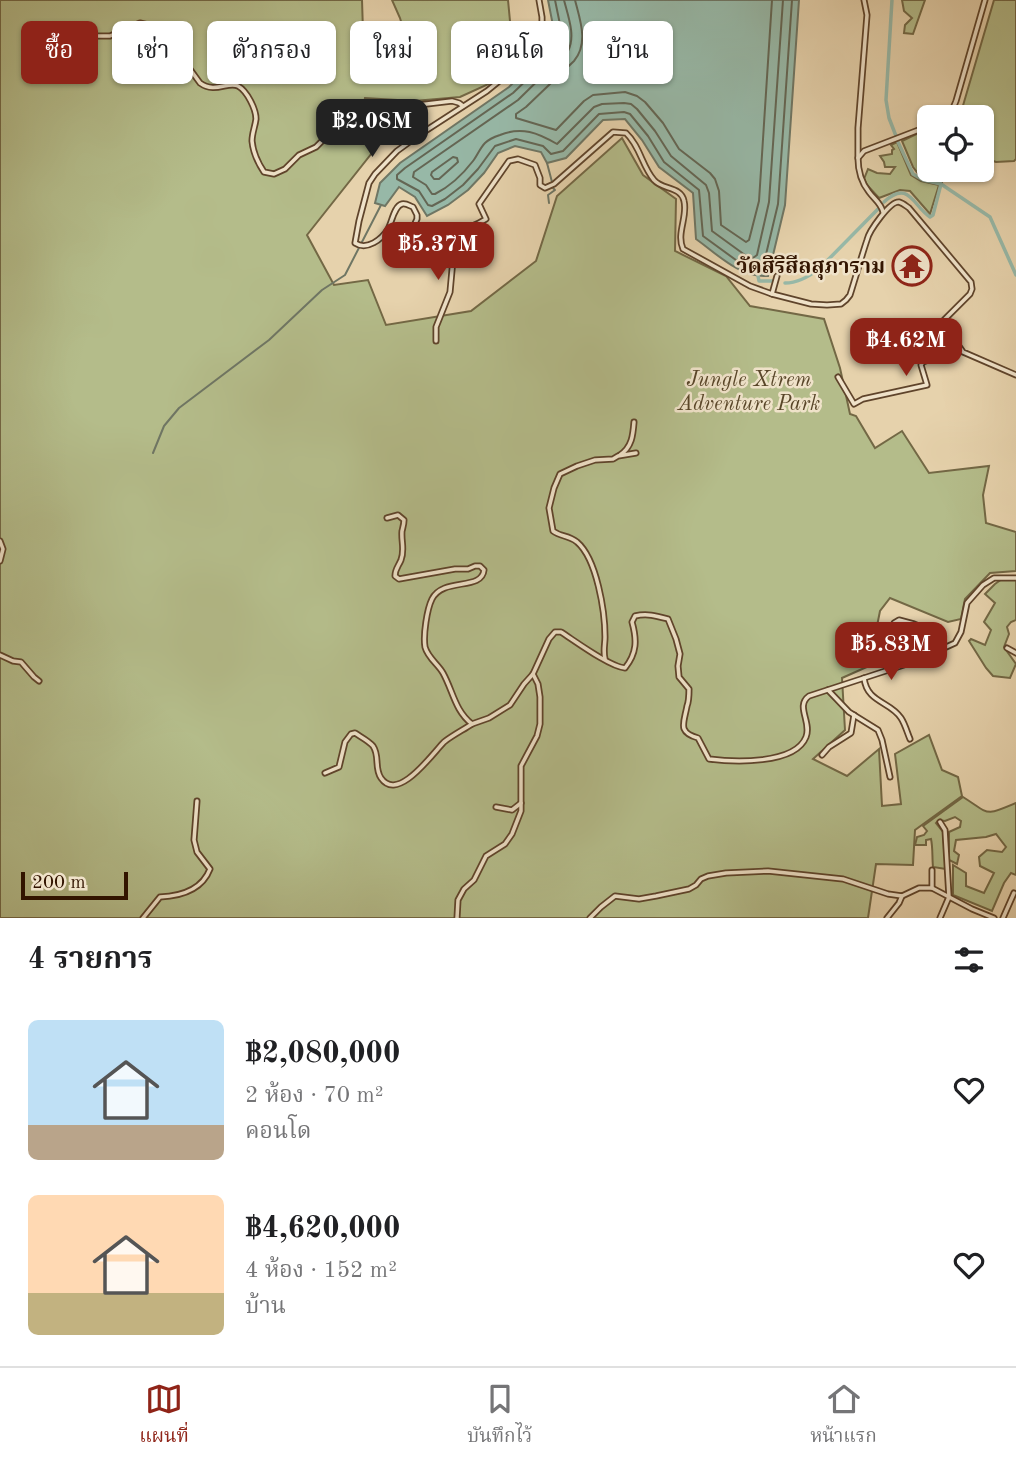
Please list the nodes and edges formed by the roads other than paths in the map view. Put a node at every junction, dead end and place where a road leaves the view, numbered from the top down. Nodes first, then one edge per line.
1 (539, 0) edge
2 (864, 0) edge
3 (985, 0) edge
4 (98, 36) edge
5 (955, 105) edge
6 (463, 106) junction
7 (917, 131) edge
8 (858, 158) junction
9 (883, 213) junction
10 (455, 229) junction
11 (777, 276) dead end
12 (772, 294) junction
13 (949, 332) junction
14 (436, 341) dead end
15 (1016, 375) edge
16 (838, 377) dead end
17 (634, 422) dead end
18 (636, 453) dead end
19 (618, 456) junction
20 (387, 517) dead end
21 (0, 541) edge
22 (0, 561) edge
23 (1016, 578) edge
24 (941, 636) dead end
25 (1007, 648) dead end
26 (1016, 653) edge
27 (0, 655) edge
28 (605, 659) junction
29 (914, 662) junction
30 (533, 674) junction
31 (864, 678) junction
32 (39, 681) dead end
33 (828, 690) junction
34 (854, 715) junction
35 (472, 724) junction
36 (910, 739) dead end
37 (822, 755) dead end
38 (325, 773) dead end
39 (890, 777) dead end
40 (197, 802) dead end
41 (522, 802) junction
42 (496, 807) dead end
43 (940, 822) dead end
44 (932, 870) dead end
45 (932, 888) junction
46 (1014, 893) edge
47 (902, 896) junction
48 (949, 897) junction
49 (143, 918) edge
50 (457, 918) edge
51 (590, 918) edge
52 (887, 918) edge
53 (940, 918) edge
54 (994, 918) edge
55 (1003, 918) edge

1 - 6 street
2 - 8 street
3 - 5 street
4 - 6 street
6 - 10 street
7 - 8 street
8 - 9 street
9 - 12 street
9 - 13 street
10 - 12 street
10 - 14 street
11 - 12 street
13 - 15 street
13 - 16 street
17 - 19 street
18 - 19 street
19 - 28 street
20 - 35 street
21 - 22 street
23 - 29 street
24 - 29 street
25 - 26 street
27 - 32 street
28 - 30 street
28 - 33 street
29 - 31 street
30 - 35 street
30 - 41 street
31 - 33 street
31 - 36 street
33 - 34 street
34 - 37 street
34 - 39 street
35 - 38 street
40 - 49 street
41 - 42 street
41 - 50 street
43 - 48 street
44 - 45 street
45 - 47 street
45 - 48 street
46 - 55 street
47 - 51 street
47 - 52 street
48 - 53 street
48 - 54 street

